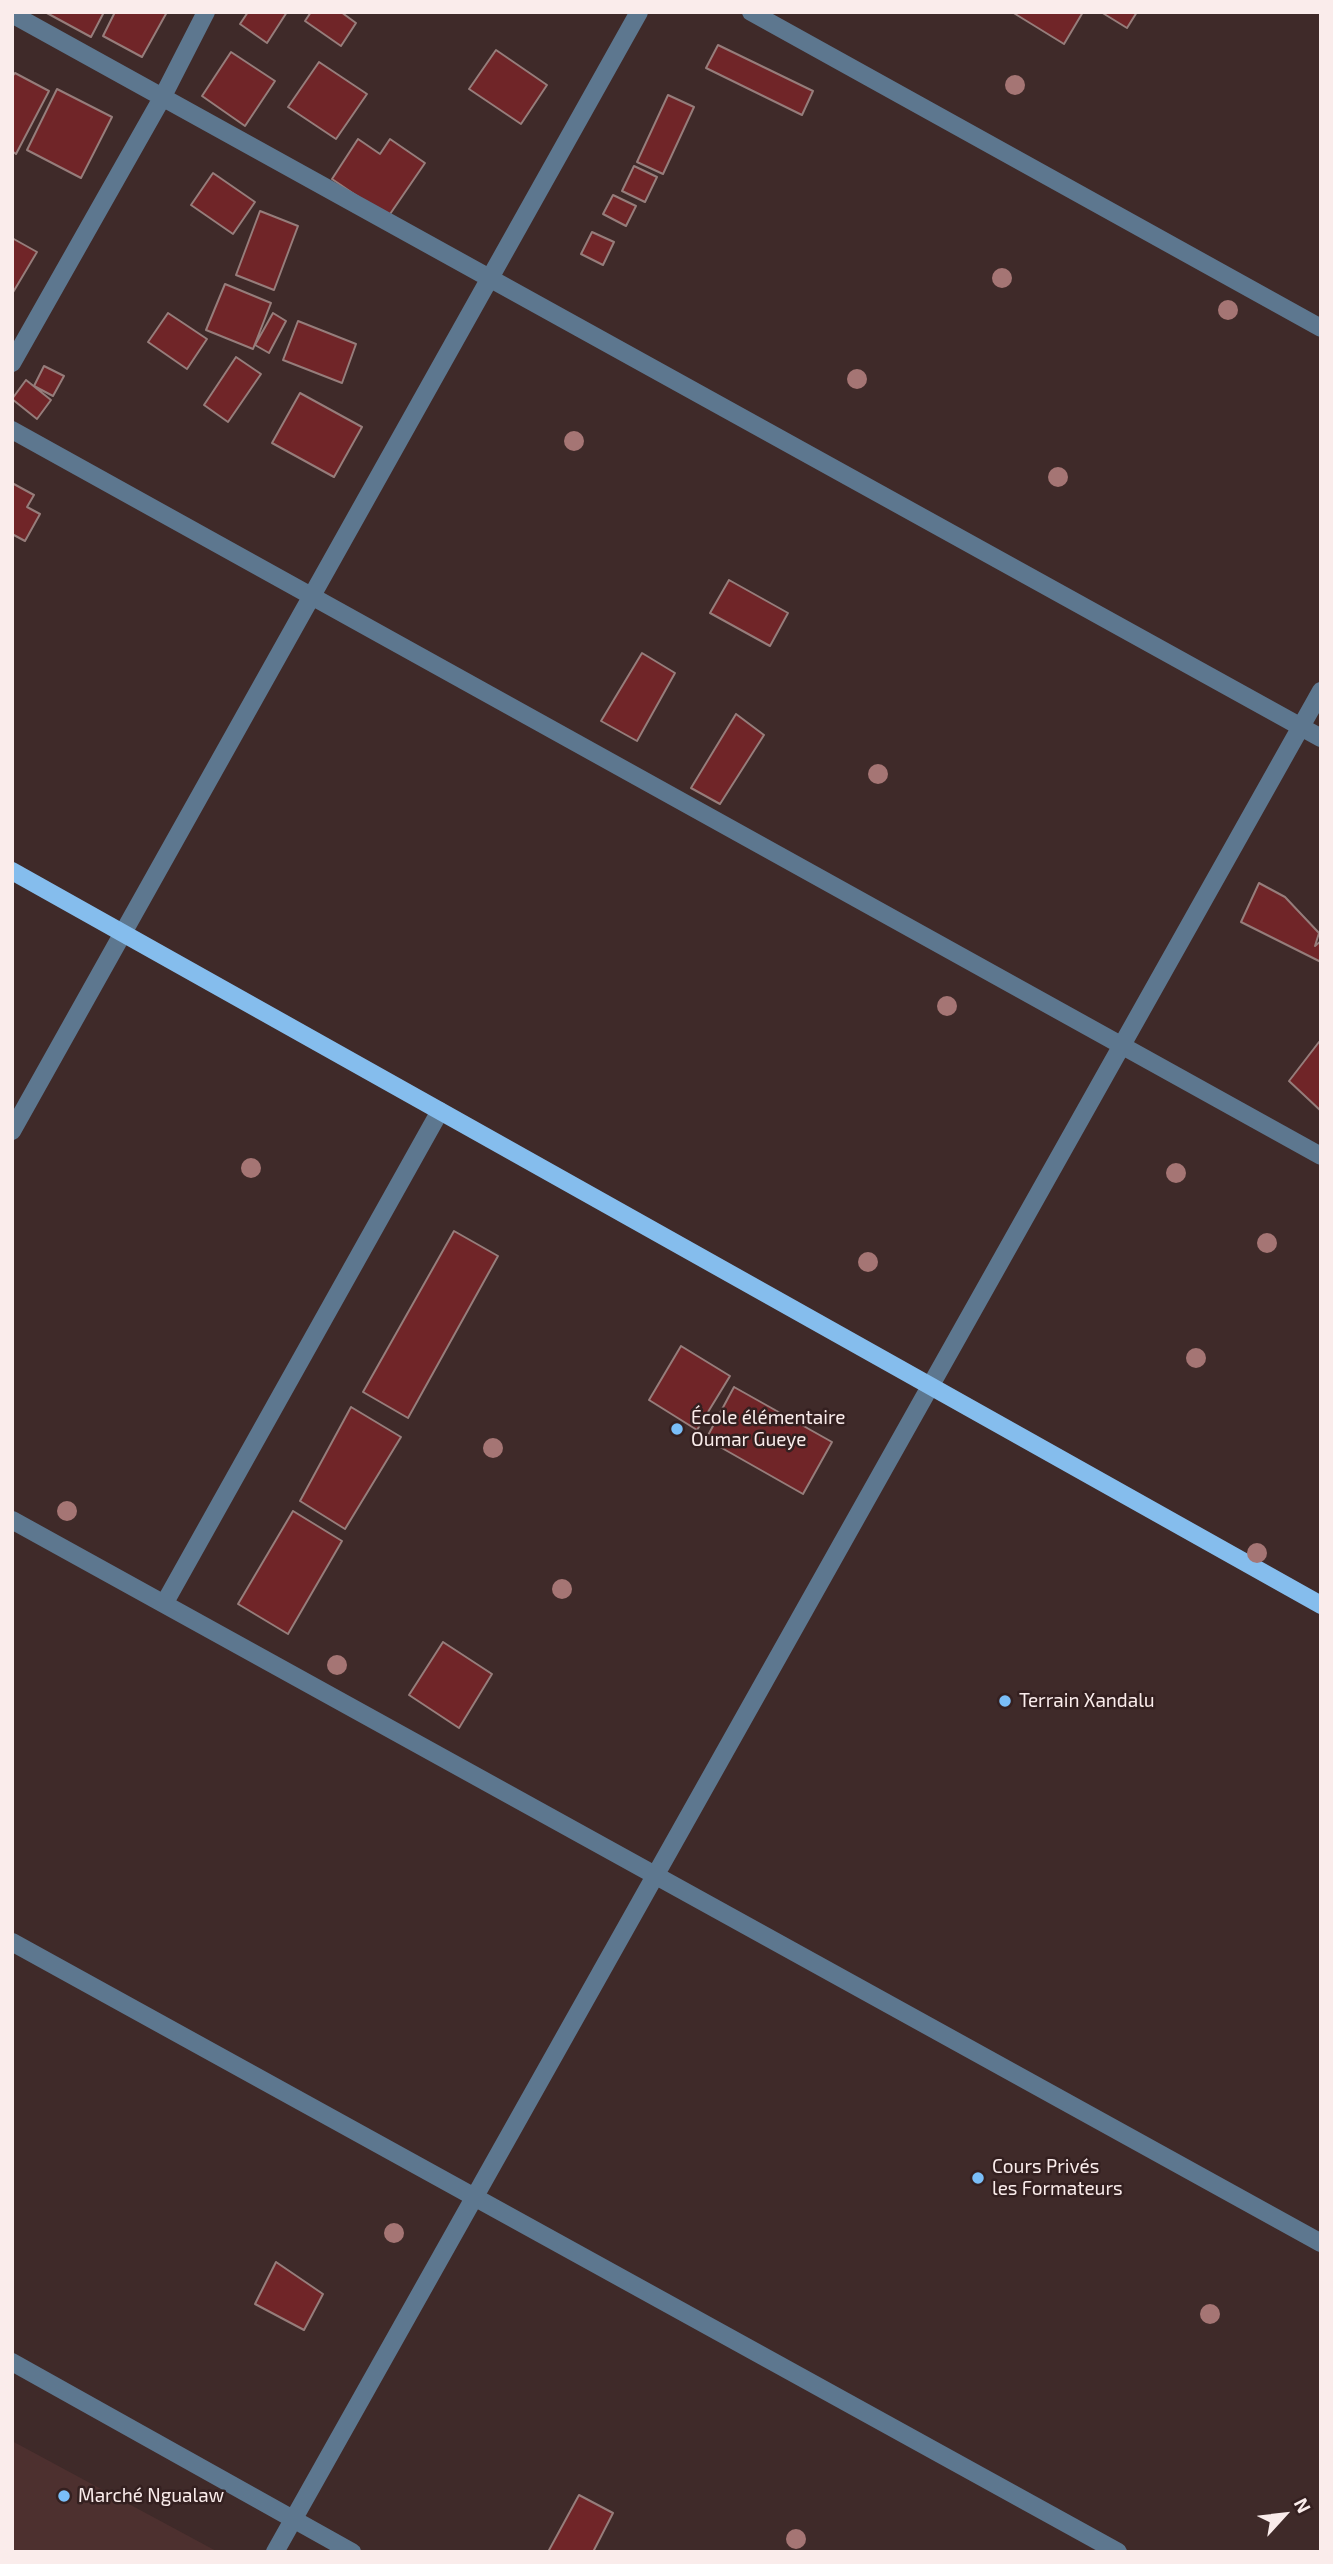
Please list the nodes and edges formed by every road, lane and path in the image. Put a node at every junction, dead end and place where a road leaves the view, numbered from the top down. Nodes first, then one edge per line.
1 (206, 12) edge
2 (639, 12) edge
3 (751, 12) edge
4 (12, 14) edge
5 (162, 98) junction
6 (490, 279) junction
7 (1321, 328) edge
8 (12, 363) edge
9 (12, 430) edge
10 (312, 596) junction
11 (1321, 691) edge
12 (1301, 726) junction
13 (1321, 737) edge
14 (12, 871) edge
15 (123, 933) junction
16 (1122, 1045) junction
17 (440, 1111) junction
18 (12, 1131) edge
19 (1321, 1156) edge
20 (930, 1386) junction
21 (12, 1520) edge
22 (164, 1604) junction
23 (1321, 1605) edge
24 (655, 1875) junction
25 (12, 1942) edge
26 (473, 2198) junction
27 (1321, 2243) edge
28 (12, 2362) edge
29 (293, 2519) junction
30 (275, 2552) edge
31 (352, 2552) edge
32 (1118, 2552) edge

1 - 5 street
2 - 6 street
3 - 7 street
4 - 5 street
5 - 6 street
5 - 8 street
6 - 10 street
6 - 12 street
9 - 10 street
10 - 15 street
10 - 16 street
11 - 12 street
12 - 13 street
12 - 16 street
14 - 15 main road
15 - 17 main road
15 - 18 street
16 - 19 street
16 - 20 street
17 - 20 main road
17 - 22 street
20 - 23 main road
20 - 24 street
21 - 22 street
22 - 24 street
24 - 26 street
24 - 27 street
25 - 26 street
26 - 29 street
26 - 32 street
28 - 29 street
29 - 30 street
29 - 31 street

